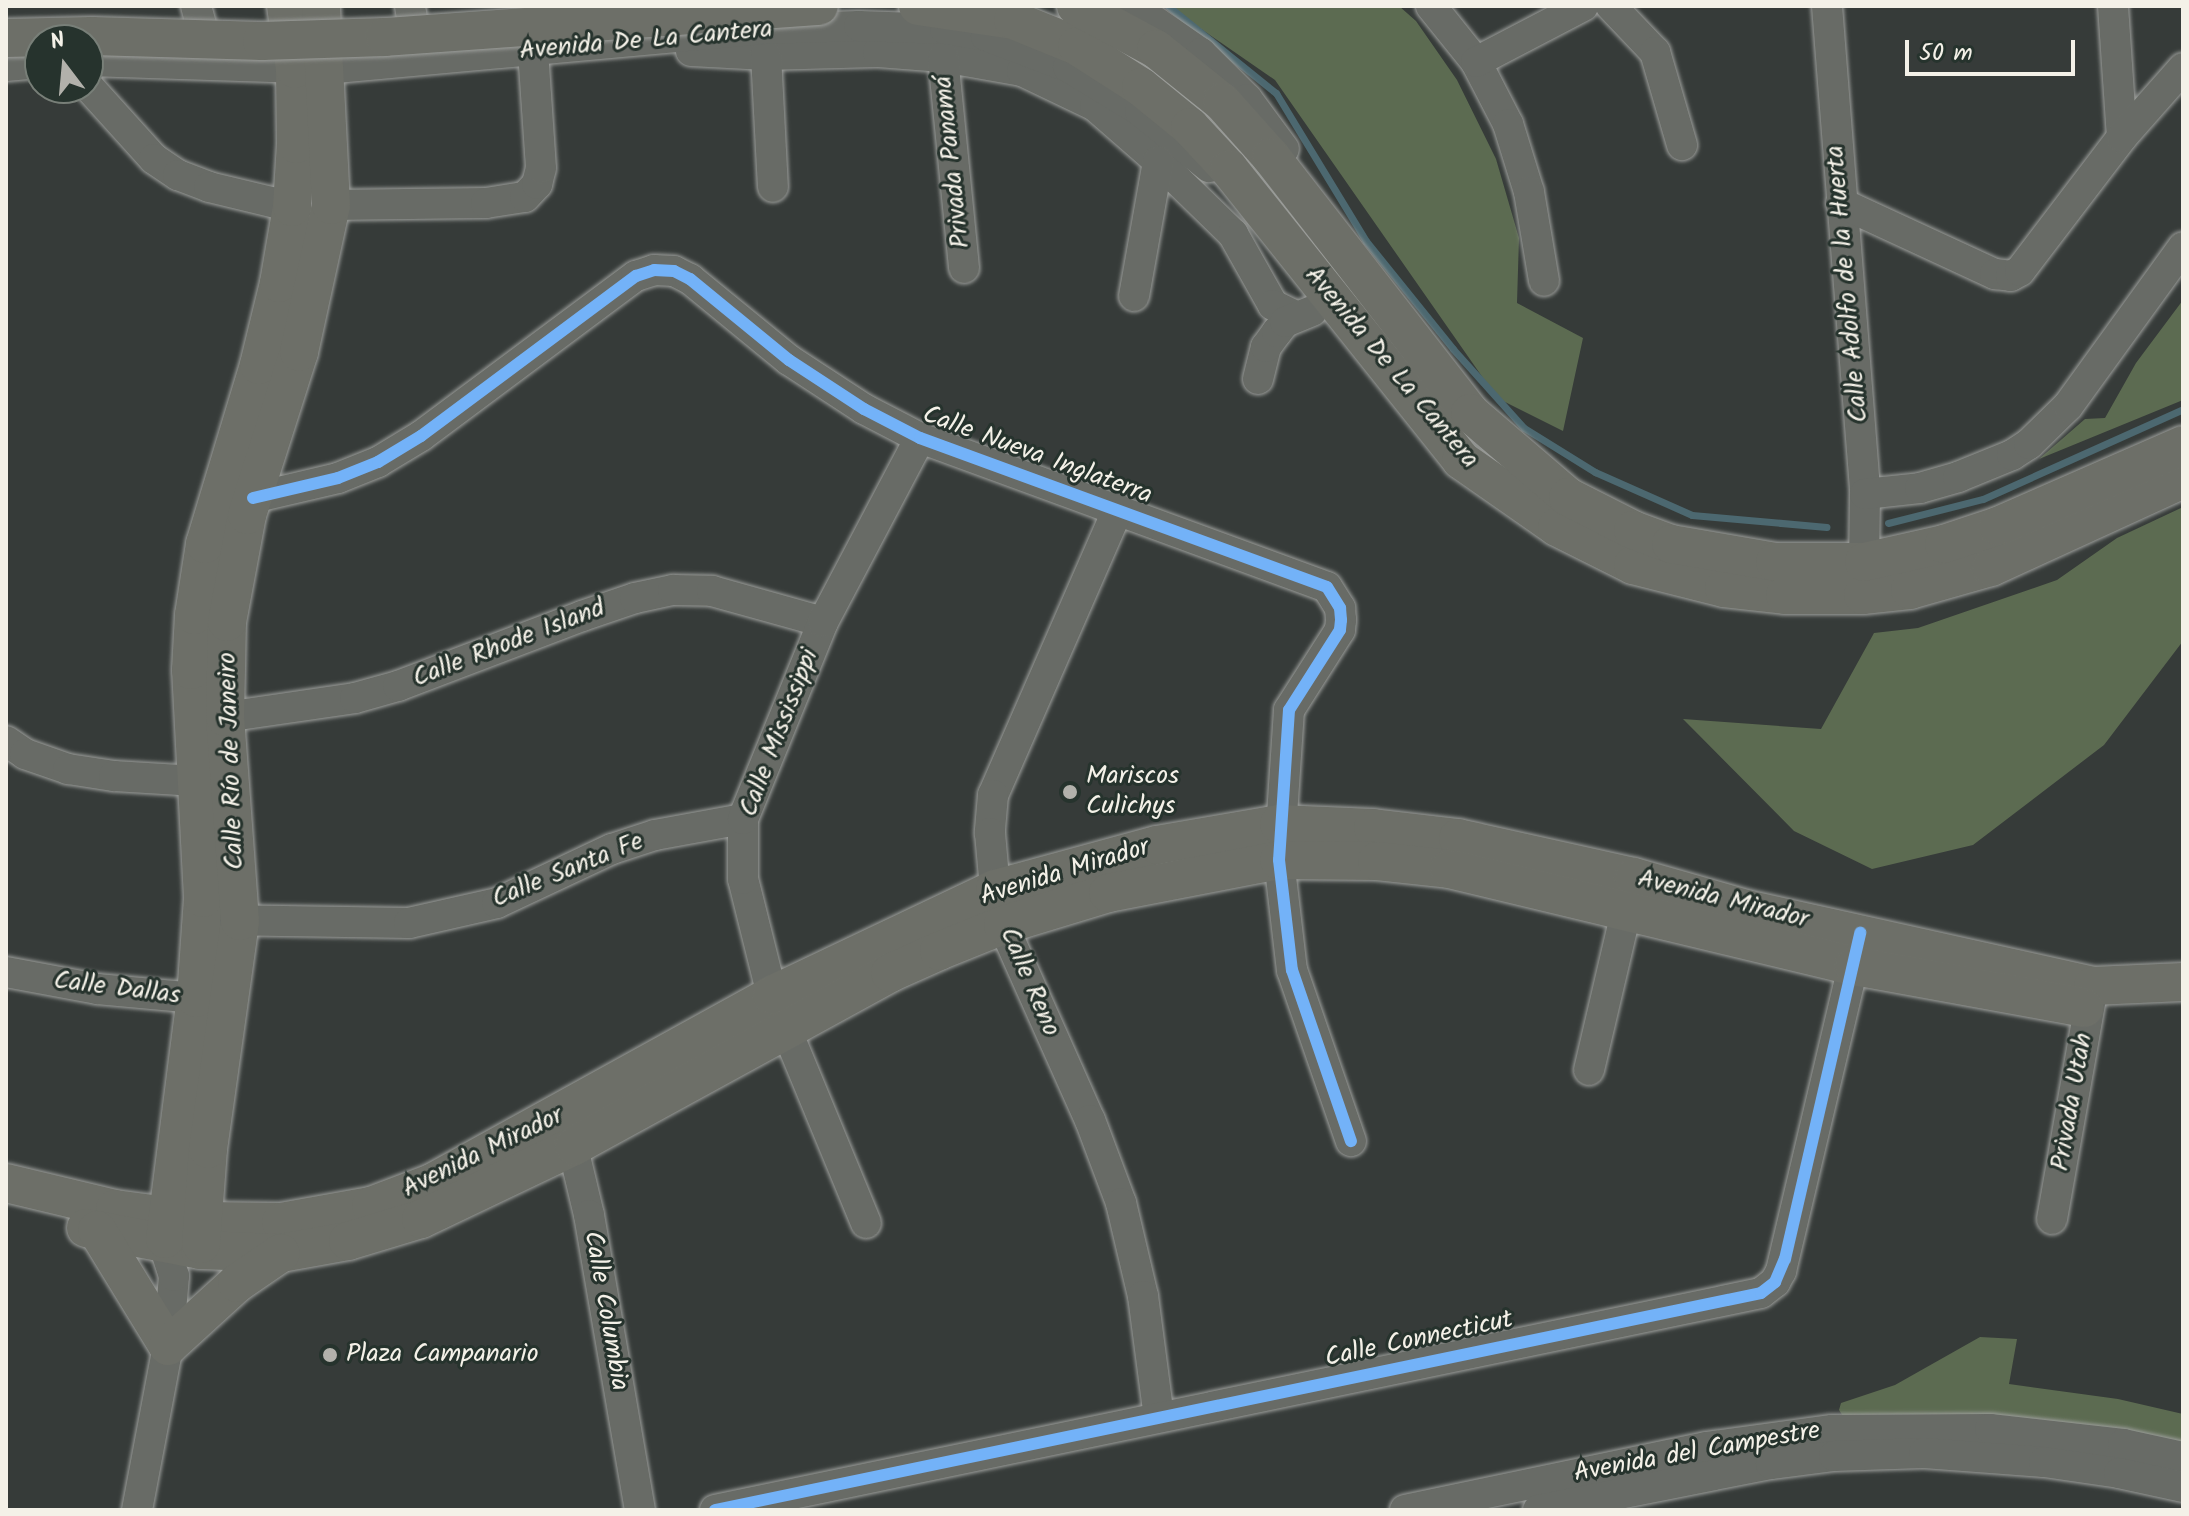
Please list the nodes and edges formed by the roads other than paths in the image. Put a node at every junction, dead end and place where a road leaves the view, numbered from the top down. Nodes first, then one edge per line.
1 (196, 6) edge
2 (286, 6) edge
3 (321, 6) edge
4 (410, 6) edge
5 (819, 6) edge
6 (918, 6) edge
7 (1076, 6) edge
8 (1133, 6) edge
9 (1431, 6) edge
10 (1583, 6) edge
11 (1611, 6) edge
12 (1827, 6) edge
13 (2113, 6) edge
14 (6, 38) edge
15 (626, 42) junction
16 (533, 50) junction
17 (766, 55) junction
18 (943, 57) junction
19 (451, 60) junction
20 (104, 61) edge
21 (1476, 62) junction
22 (159, 63) junction
23 (2183, 68) edge
24 (310, 69) junction
25 (104, 104) edge
26 (2122, 137) junction
27 (1682, 145) dead end
28 (1158, 161) junction
29 (773, 187) dead end
30 (1251, 197) junction
31 (1841, 203) junction
32 (331, 205) junction
33 (292, 207) junction
34 (1327, 232) junction
35 (2183, 247) edge
36 (964, 268) dead end
37 (1544, 281) dead end
38 (1134, 296) dead end
39 (1334, 304) junction
40 (1296, 316) junction
41 (1258, 379) dead end
42 (920, 438) junction
43 (2183, 445) edge
44 (2183, 479) edge
45 (1526, 487) junction
46 (1865, 494) junction
47 (253, 498) junction
48 (1118, 509) junction
49 (1864, 562) junction
50 (823, 622) junction
51 (209, 717) junction
52 (6, 741) edge
53 (196, 781) junction
54 (743, 819) junction
55 (1279, 842) junction
56 (1630, 894) junction
57 (999, 907) junction
58 (202, 918) junction
59 (240, 921) junction
60 (1857, 949) junction
61 (6, 972) edge
62 (2183, 982) edge
63 (772, 995) junction
64 (2091, 998) junction
65 (213, 1000) junction
66 (2183, 1005) edge
67 (787, 1031) junction
68 (1589, 1070) dead end
69 (569, 1129) junction
70 (1351, 1141) dead end
71 (194, 1146) junction
72 (6, 1183) edge
73 (6, 1207) edge
74 (2052, 1219) dead end
75 (106, 1220) junction
76 (866, 1223) dead end
77 (281, 1238) junction
78 (182, 1242) junction
79 (168, 1346) junction
80 (1159, 1417) junction
81 (2183, 1457) edge
82 (2121, 1458) junction
83 (1709, 1460) junction
84 (2183, 1487) edge
85 (137, 1510) edge
86 (640, 1510) edge
87 (715, 1510) edge
88 (1405, 1510) edge
89 (1538, 1510) edge

1 - 22 street
2 - 24 main road, Calle Río de Janeiro
3 - 24 main road, Calle Río de Janeiro
4 - 19 street
5 - 14 main road, Avenida De La Cantera, bridge
6 - 30 main road, Avenida De La Cantera
7 - 34 main road, Avenida De La Cantera
8 - 34 street, Avenida De La Cantera
9 - 21 street
10 - 21 street
11 - 27 street
12 - 31 street, Calle Adolfo de la Huerta
13 - 26 street
15 - 16 street, Avenida De La Cantera
15 - 17 street
15 - 30 street, Avenida De La Cantera
16 - 19 street, Avenida De La Cantera
16 - 32 street
17 - 18 street
17 - 29 street
18 - 28 street
18 - 36 street, Privada Panamá
19 - 24 street, Avenida De La Cantera
20 - 22 street, Avenida De La Cantera
21 - 37 street
22 - 24 street, Avenida De La Cantera
23 - 26 street
24 - 32 main road, Calle Río de Janeiro
24 - 33 main road, Calle Río de Janeiro
25 - 33 street
26 - 31 street
28 - 38 street
28 - 40 street
30 - 39 main road, Avenida De La Cantera
31 - 46 street, Calle Adolfo de la Huerta
32 - 47 main road, Calle Río de Janeiro
33 - 51 main road, Calle Río de Janeiro
34 - 45 main road, Avenida De La Cantera
35 - 46 street
39 - 40 street
39 - 45 main road, Avenida De La Cantera
40 - 41 street
42 - 47 street, Calle Nueva Inglaterra
42 - 48 street, Calle Nueva Inglaterra
42 - 50 street, Calle Mississippi
43 - 49 main road, Avenida De La Cantera
44 - 45 main road, Avenida De La Cantera
45 - 49 main road, Avenida De La Cantera
46 - 49 street, Calle Adolfo de la Huerta
47 - 51 main road, Calle Río de Janeiro
48 - 55 street, Calle Nueva Inglaterra
48 - 57 street, Calle Reno
50 - 51 street, Calle Rhode Island
50 - 54 street, Calle Mississippi
51 - 53 main road, Calle Río de Janeiro
51 - 59 main road, Calle Río de Janeiro
52 - 53 street
53 - 58 main road, Calle Río de Janeiro
54 - 59 street, Calle Santa Fe
54 - 63 street, Calle Mississippi
55 - 56 main road, Avenida Mirador
55 - 57 main road, Avenida Mirador
55 - 70 street, Calle Nueva Inglaterra
56 - 60 main road, Avenida Mirador
56 - 68 street
57 - 63 main road, Avenida Mirador
57 - 67 main road, Avenida Mirador
57 - 80 street, Calle Reno
58 - 59 street, Calle Santa Fe
58 - 65 main road, Calle Río de Janeiro
59 - 65 main road, Calle Río de Janeiro
60 - 64 main road, Avenida Mirador
60 - 80 street, Calle Connecticut
61 - 65 street, Calle Dallas
62 - 64 main road, Avenida Mirador
63 - 67 street, Calle Mississippi
63 - 69 main road, Avenida Mirador
64 - 66 main road, Avenida Mirador
64 - 74 street, Privada Utah
65 - 71 main road, Calle Río de Janeiro
67 - 69 main road, Avenida Mirador
67 - 76 street, Calle Mississippi
69 - 77 main road, Avenida Mirador
69 - 86 street, Calle Columbia
71 - 75 main road
71 - 77 main road
71 - 78 main road, Calle Río de Janeiro
72 - 75 main road, Avenida Mirador
73 - 75 main road, Avenida Mirador
75 - 78 main road, Avenida Mirador
75 - 79 main road
77 - 78 main road, Avenida Mirador
77 - 79 main road
78 - 79 street, Calle Río de Janeiro
79 - 85 street, Calle Río de Janeiro
80 - 87 street, Calle Connecticut
81 - 82 street, Avenida del Campestre
82 - 83 street, Avenida del Campestre
82 - 84 street, Avenida del Campestre
83 - 88 street, Avenida del Campestre
83 - 89 street, Avenida del Campestre

